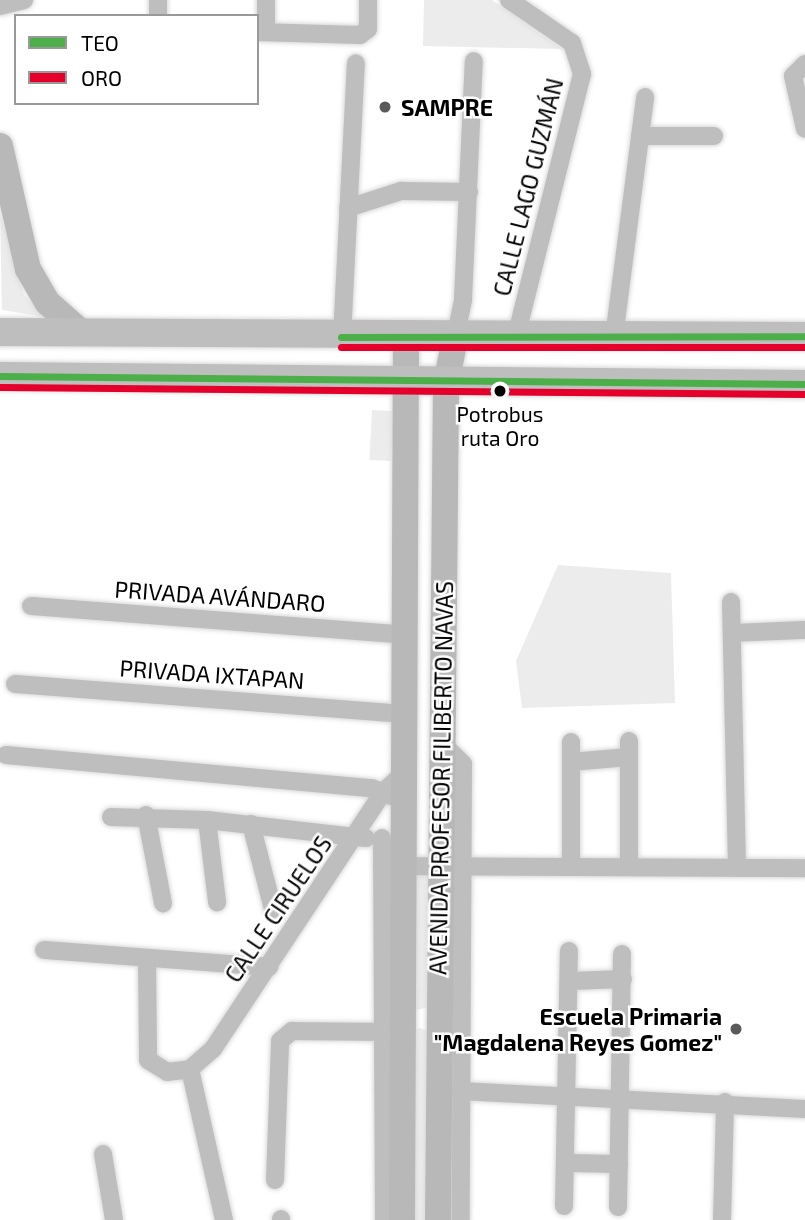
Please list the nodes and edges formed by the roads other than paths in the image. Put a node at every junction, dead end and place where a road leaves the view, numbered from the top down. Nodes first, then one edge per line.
1 (24, 0) edge
2 (266, 0) edge
3 (368, 0) edge
4 (509, 0) edge
5 (0, 6) edge
6 (261, 32) edge
7 (474, 61) dead end
8 (356, 63) dead end
9 (805, 64) edge
10 (645, 97) dead end
11 (805, 129) edge
12 (640, 136) junction
13 (714, 136) dead end
14 (0, 146) edge
15 (469, 192) junction
16 (348, 208) junction
17 (0, 332) edge
18 (82, 333) junction
19 (805, 336) edge
20 (0, 337) edge
21 (342, 337) junction
22 (407, 337) junction
23 (516, 337) junction
24 (614, 337) junction
25 (455, 338) junction
26 (0, 376) edge
27 (34, 376) junction
28 (405, 383) junction
29 (446, 384) junction
30 (805, 384) edge
31 (732, 602) dead end
32 (31, 607) dead end
33 (805, 630) edge
34 (732, 633) junction
35 (406, 635) junction
36 (15, 684) dead end
37 (405, 714) junction
38 (570, 742) dead end
39 (5, 755) dead end
40 (571, 762) junction
41 (393, 797) junction
42 (146, 815) junction
43 (111, 817) dead end
44 (207, 820) junction
45 (251, 824) junction
46 (355, 838) junction
47 (393, 838) junction
48 (629, 866) junction
49 (392, 867) junction
50 (449, 867) junction
51 (571, 867) junction
52 (737, 867) junction
53 (805, 868) edge
54 (217, 902) dead end
55 (163, 903) dead end
56 (273, 909) dead end
57 (44, 950) dead end
58 (569, 951) dead end
59 (622, 954) dead end
60 (147, 958) junction
61 (269, 967) junction
62 (623, 979) junction
63 (571, 981) junction
64 (438, 1021) junction
65 (392, 1026) junction
66 (190, 1069) junction
67 (460, 1091) junction
68 (570, 1093) junction
69 (621, 1098) junction
70 (725, 1102) junction
71 (805, 1109) edge
72 (103, 1154) dead end
73 (568, 1163) junction
74 (619, 1164) junction
75 (275, 1180) dead end
76 (564, 1206) dead end
77 (618, 1207) dead end
78 (114, 1220) edge
79 (224, 1220) edge
80 (384, 1220) edge
81 (402, 1220) edge
82 (438, 1220) edge
83 (461, 1220) edge
84 (723, 1220) edge

1 - 5 street
2 - 6 street
3 - 6 street
4 - 23 street, CALLE LAGO GUZMÁN
7 - 15 street
8 - 16 street
9 - 11 street
10 - 12 street
12 - 13 street
12 - 24 street
14 - 18 main road
15 - 16 street
15 - 25 street
16 - 21 street
17 - 18 main road
18 - 21 main road
19 - 24 main road
20 - 27 main road
21 - 22 main road
22 - 25 main road
22 - 28 main road, AVENIDA PROFESOR FILIBERTO NAVAS
23 - 24 main road
23 - 25 main road
25 - 29 main road, AVENIDA PROFESOR FILIBERTO NAVAS
26 - 27 main road
27 - 28 main road
28 - 29 main road
28 - 35 main road, AVENIDA PROFESOR FILIBERTO NAVAS
29 - 30 main road
29 - 50 main road, AVENIDA PROFESOR FILIBERTO NAVAS
31 - 34 street
32 - 35 street, PRIVADA AVÁNDARO
33 - 34 street
34 - 52 street
35 - 37 main road, AVENIDA PROFESOR FILIBERTO NAVAS
36 - 37 street, PRIVADA IXTAPAN
37 - 41 main road, AVENIDA PROFESOR FILIBERTO NAVAS
38 - 40 street
39 - 41 street
40 - 48 street
40 - 51 street
41 - 46 street, CALLE CIRUELOS
41 - 47 main road, AVENIDA PROFESOR FILIBERTO NAVAS
42 - 43 street
42 - 44 street
42 - 55 street
44 - 45 street
44 - 54 street
45 - 46 street
45 - 56 street
46 - 47 street
46 - 61 street, CALLE CIRUELOS
47 - 49 main road, AVENIDA PROFESOR FILIBERTO NAVAS
48 - 51 street
48 - 52 street
49 - 50 street
49 - 65 main road, AVENIDA PROFESOR FILIBERTO NAVAS
50 - 51 street
50 - 64 main road, AVENIDA PROFESOR FILIBERTO NAVAS
50 - 67 street
52 - 53 street
57 - 60 street
58 - 63 street
59 - 62 street
60 - 61 street
60 - 66 street
61 - 66 street, CALLE CIRUELOS
62 - 63 street
62 - 69 street
63 - 68 street
64 - 65 main road
64 - 82 main road, AVENIDA PROFESOR FILIBERTO NAVAS
65 - 75 street
65 - 80 street
65 - 81 main road, AVENIDA PROFESOR FILIBERTO NAVAS
66 - 79 street
67 - 68 street
67 - 83 street
68 - 69 street
68 - 73 street
69 - 70 street
69 - 74 street
70 - 71 street
70 - 84 street
72 - 78 street
73 - 74 street
73 - 76 street
74 - 77 street

